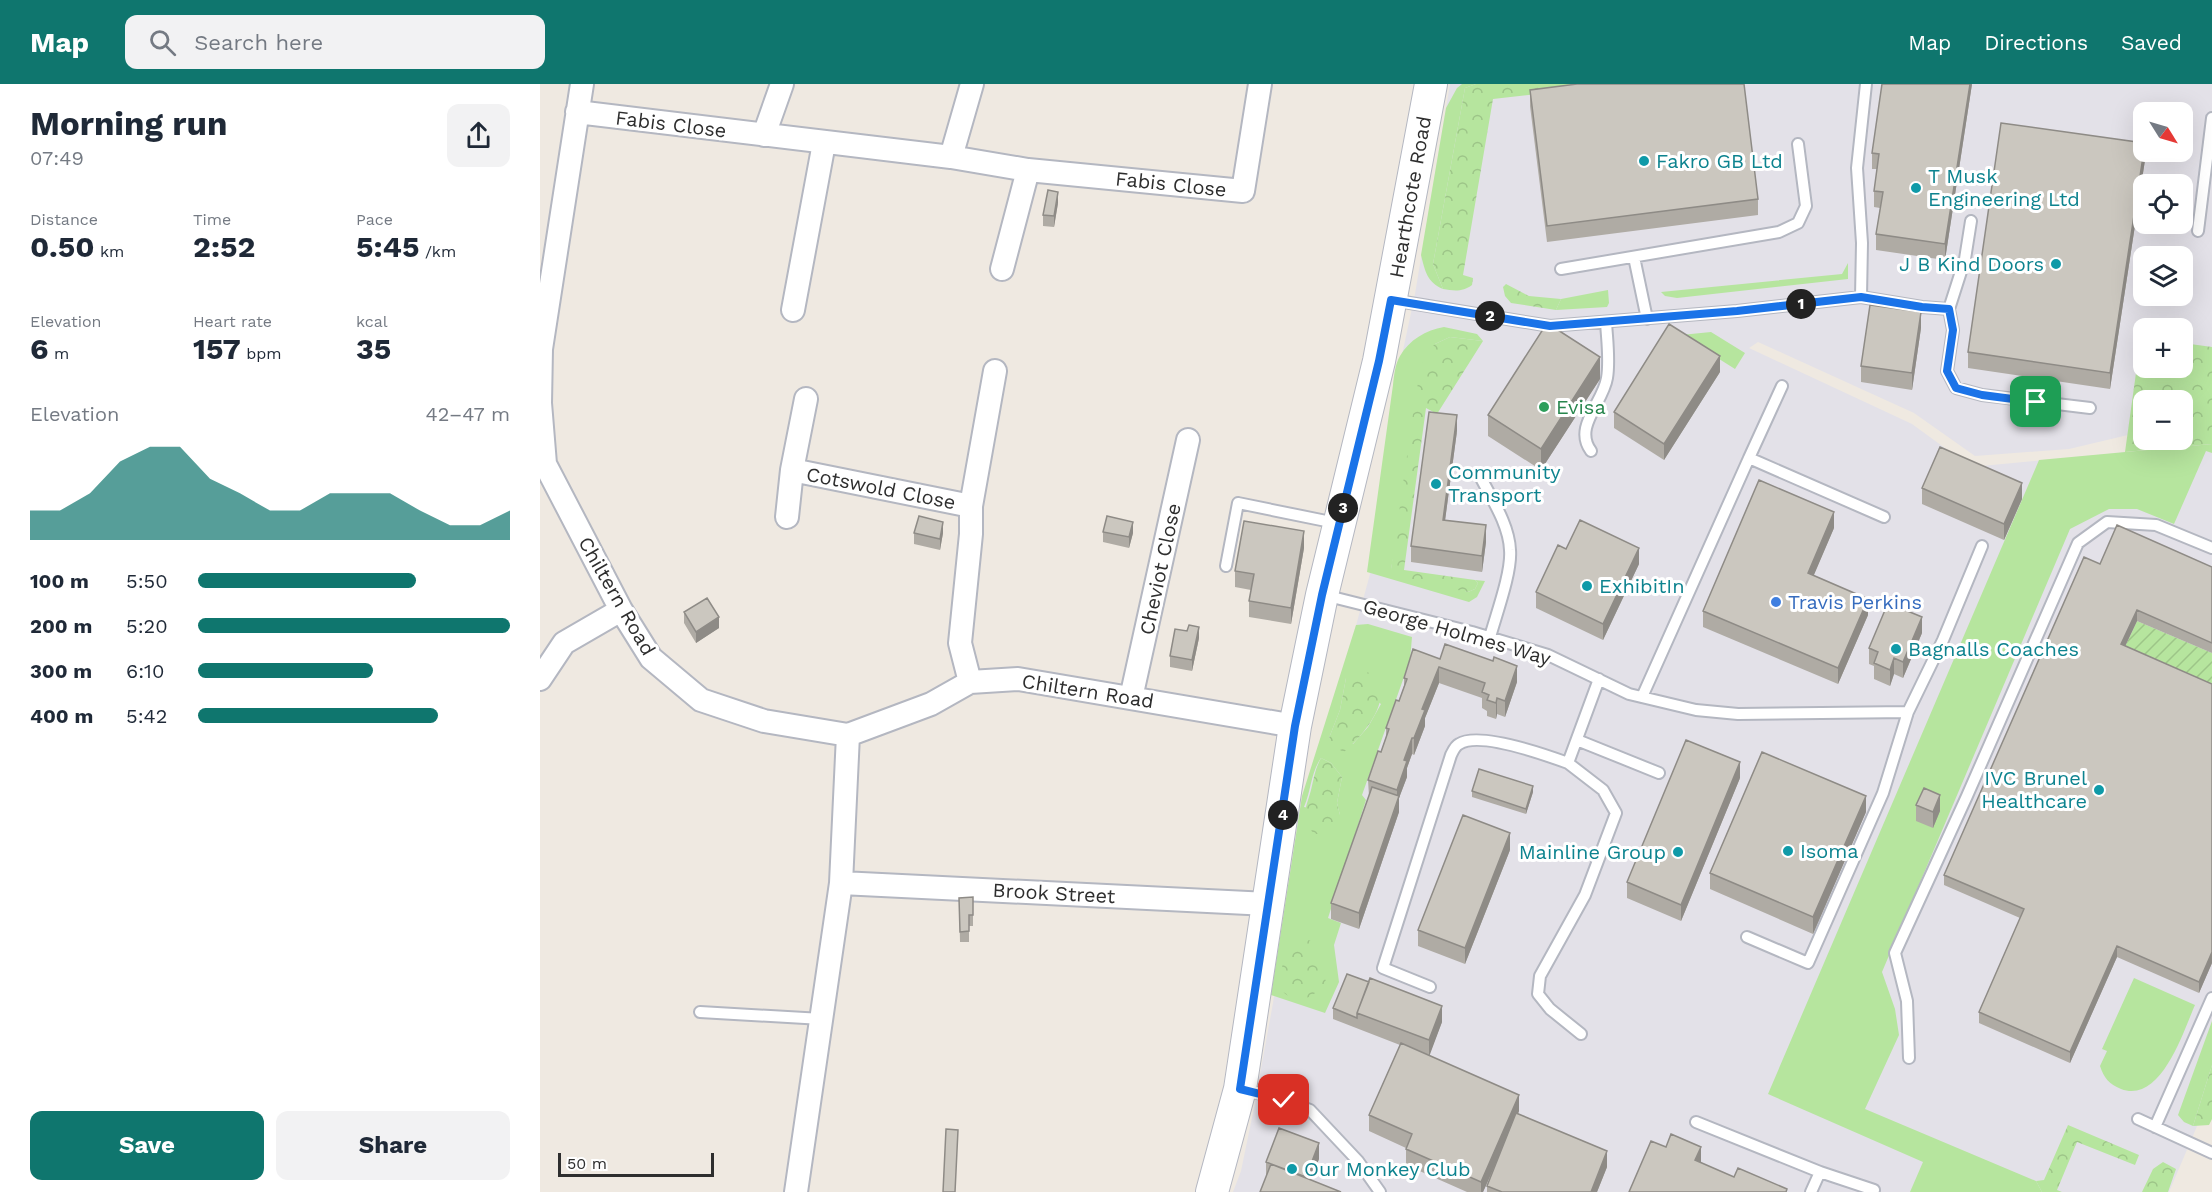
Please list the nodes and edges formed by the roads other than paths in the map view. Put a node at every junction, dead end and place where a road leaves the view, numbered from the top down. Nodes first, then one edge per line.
1 (582, 84) edge
2 (782, 84) edge
3 (972, 84) edge
4 (1260, 84) edge
5 (1431, 84) edge
6 (1866, 84) edge
7 (578, 112) junction
8 (2212, 118) edge
9 (764, 135) junction
10 (824, 143) junction
11 (1798, 144) dead end
12 (951, 157) junction
13 (1028, 170) junction
14 (1971, 221) dead end
15 (2198, 231) dead end
16 (548, 247) edge
17 (1634, 257) junction
18 (1002, 269) dead end
19 (1561, 269) dead end
20 (1861, 297) junction
21 (1391, 300) junction
22 (1949, 309) junction
23 (793, 310) dead end
24 (1647, 319) junction
25 (1606, 322) junction
26 (995, 372) dead end
27 (1782, 386) dead end
28 (806, 399) dead end
29 (2090, 408) dead end
30 (1188, 440) dead end
31 (1591, 451) dead end
32 (1749, 458) junction
33 (542, 464) edge
34 (792, 470) junction
35 (1480, 476) dead end
36 (971, 506) junction
37 (787, 517) dead end
38 (1884, 517) dead end
39 (1339, 524) junction
40 (1982, 546) dead end
41 (2212, 548) edge
42 (1226, 566) dead end
43 (1322, 595) junction
44 (621, 610) junction
45 (1490, 637) junction
46 (540, 679) edge
47 (1599, 679) junction
48 (970, 682) junction
49 (1642, 697) junction
50 (1131, 698) junction
51 (1908, 712) junction
52 (1295, 726) junction
53 (848, 735) junction
54 (1576, 740) junction
55 (1568, 763) junction
56 (1659, 773) dead end
57 (841, 883) junction
58 (1268, 904) junction
59 (1747, 937) dead end
60 (1430, 987) dead end
61 (2212, 998) edge
62 (700, 1012) dead end
63 (822, 1019) junction
64 (1581, 1034) dead end
65 (1909, 1058) dead end
66 (1240, 1089) junction
67 (2138, 1119) dead end
68 (1696, 1122) dead end
69 (2155, 1127) junction
70 (2212, 1154) edge
71 (1820, 1172) junction
72 (1874, 1190) dead end
73 (796, 1192) edge
74 (1212, 1192) edge
75 (1380, 1192) edge
76 (1811, 1192) edge

1 - 7 street, Chiltern Road
2 - 9 street
3 - 12 street
4 - 13 street, Fabis Close
5 - 21 street, Hearthcote Road
6 - 20 lane
7 - 9 street, Fabis Close
7 - 16 street, Chiltern Road
8 - 15 lane
9 - 10 street, Fabis Close
10 - 12 street, Fabis Close
10 - 23 street
11 - 17 lane
12 - 13 street, Fabis Close
13 - 18 street
14 - 22 lane
16 - 33 street, Chiltern Road
17 - 19 lane
17 - 24 lane
20 - 22 lane
20 - 24 lane
21 - 25 lane
21 - 39 street, Hearthcote Road
22 - 29 lane
24 - 25 lane
25 - 31 lane
26 - 36 street, Cotswold Close
27 - 32 lane
28 - 34 street, Cotswold Close
30 - 50 street, Cheviot Close
32 - 38 lane
32 - 49 lane
33 - 44 street, Chiltern Road
34 - 36 street, Cotswold Close
34 - 37 street, Cotswold Close
35 - 45 lane
36 - 48 street, Cotswold Close
39 - 42 lane
39 - 43 street, Hearthcote Road
40 - 51 lane
41 - 65 lane
43 - 45 lane, George Holmes Way
43 - 52 street, Hearthcote Road
44 - 46 street
44 - 53 street, Chiltern Road
45 - 47 lane, George Holmes Way
47 - 49 lane, George Holmes Way
47 - 54 lane
48 - 50 street, Chiltern Road
48 - 53 street, Chiltern Road
49 - 51 lane, George Holmes Way
50 - 52 street, Chiltern Road
51 - 59 lane
52 - 58 street, Hearthcote Road
53 - 57 street
54 - 55 lane
54 - 56 lane
55 - 60 lane
55 - 64 lane
57 - 58 street, Brook Street
57 - 63 street
58 - 66 street, Hearthcote Road
61 - 69 lane
62 - 63 lane
63 - 73 street
66 - 74 street, Hearthcote Road
66 - 75 lane
67 - 69 lane
68 - 71 lane
69 - 70 lane
71 - 72 lane
71 - 76 lane

